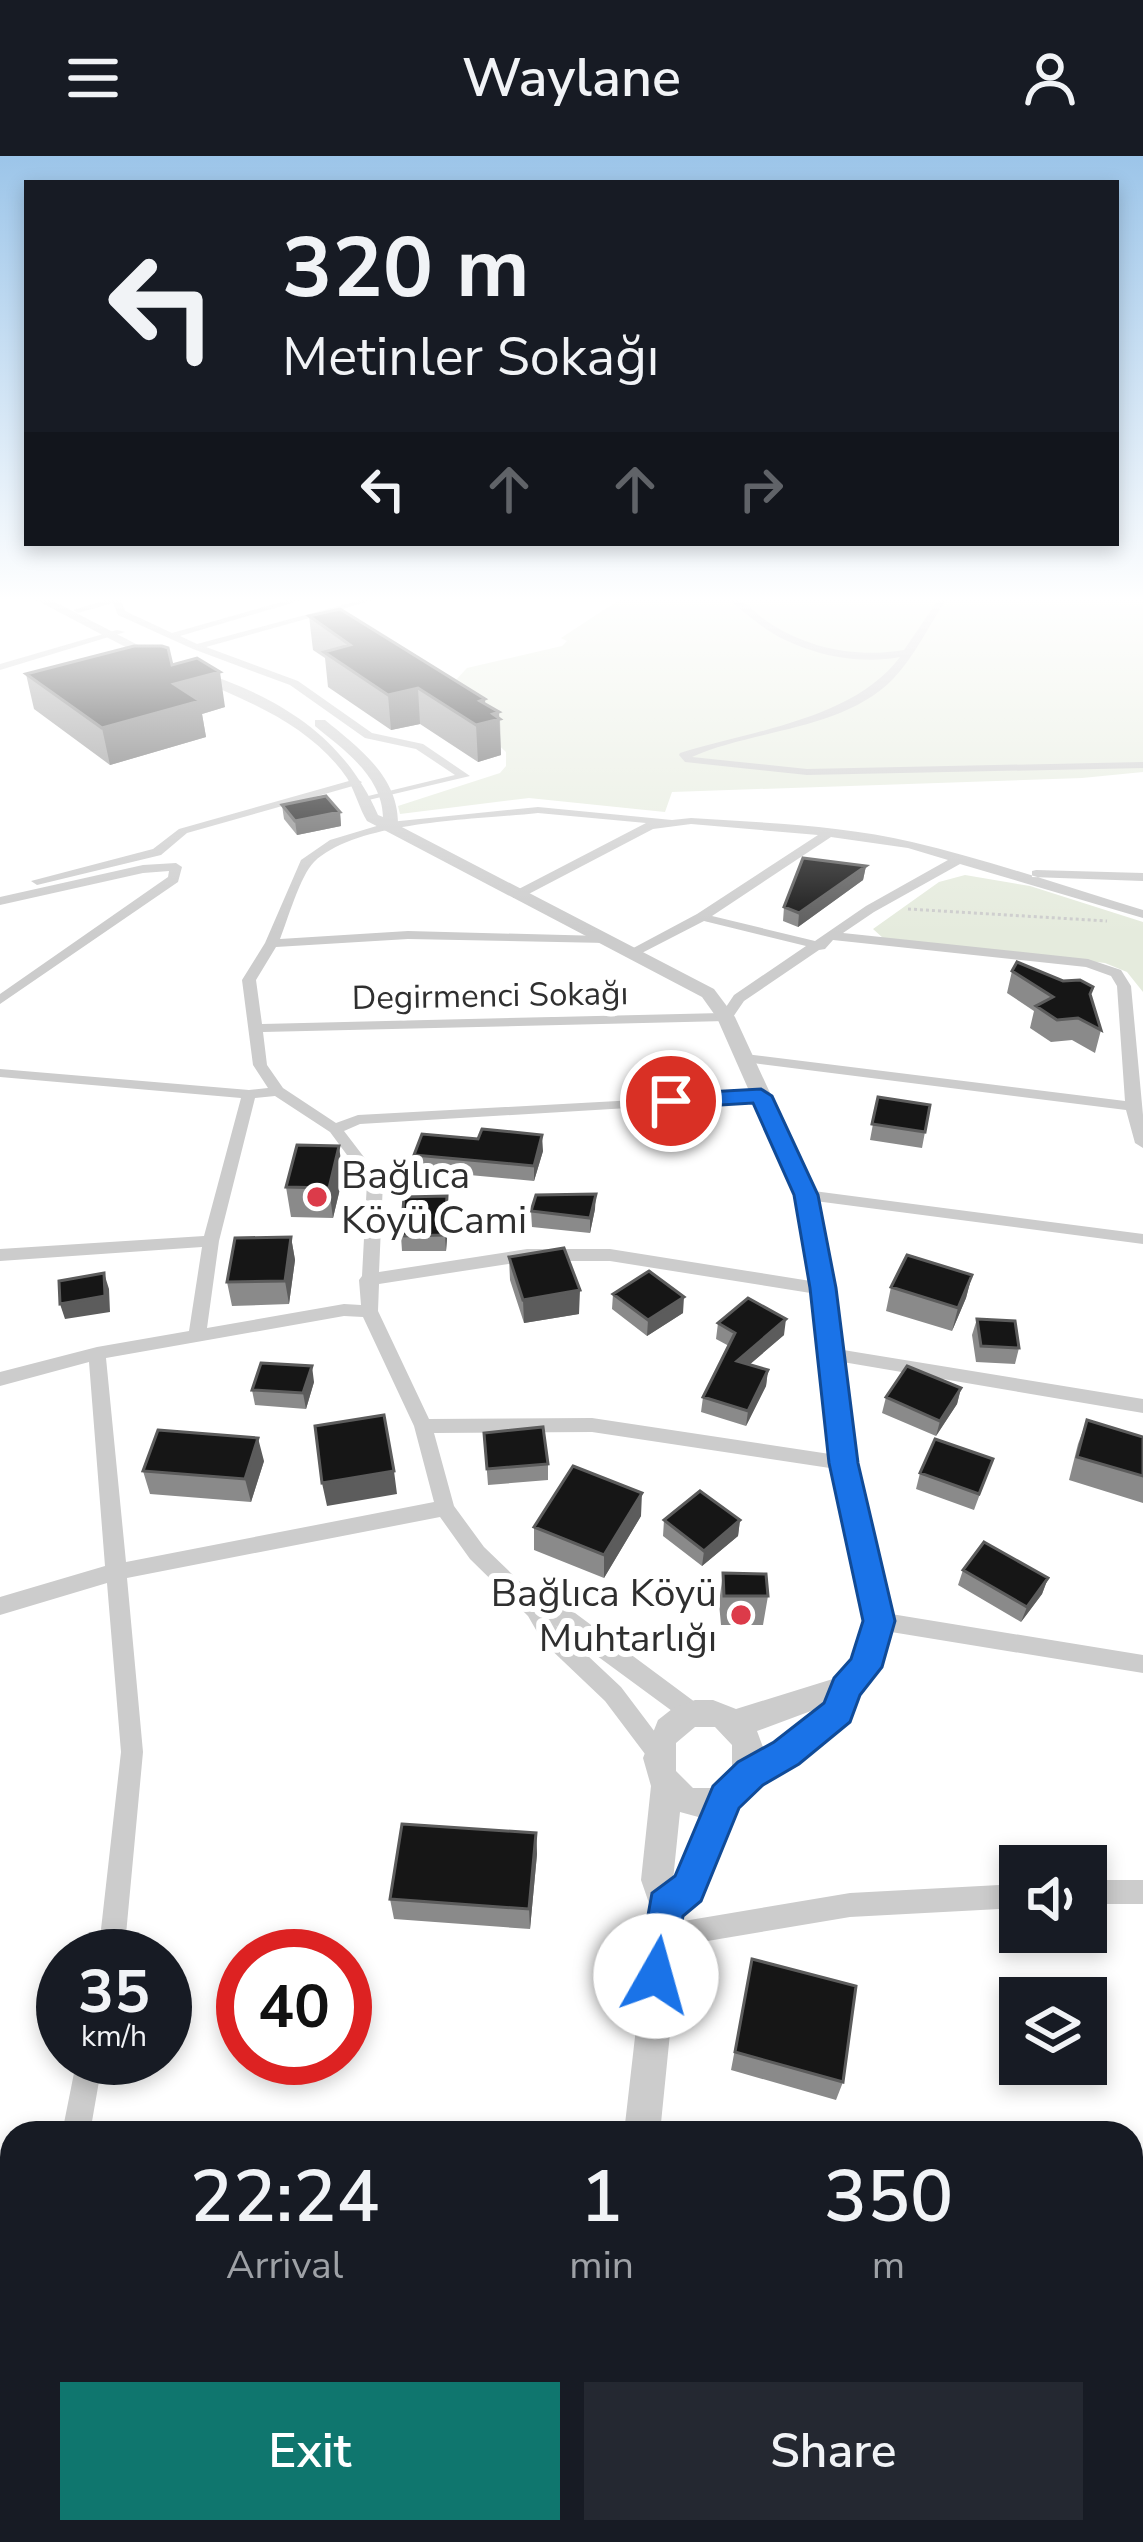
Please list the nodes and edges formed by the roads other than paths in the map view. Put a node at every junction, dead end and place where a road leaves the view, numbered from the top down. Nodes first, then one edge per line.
1 (278, 711) edge
2 (297, 711) edge
3 (334, 711) edge
4 (824, 711) edge
5 (1143, 765) edge
6 (356, 782) junction
7 (385, 795) junction
8 (364, 800) junction
9 (668, 822) junction
10 (390, 825) junction
11 (830, 832) junction
12 (961, 858) junction
13 (1019, 875) junction
14 (1143, 877) edge
15 (0, 890) edge
16 (517, 895) junction
17 (0, 901) edge
18 (1138, 912) edge
19 (702, 916) junction
20 (834, 936) junction
21 (602, 940) junction
22 (272, 943) junction
23 (820, 946) junction
24 (631, 953) junction
25 (0, 1000) edge
26 (726, 1017) junction
27 (255, 1028) junction
28 (745, 1058) junction
29 (0, 1073) edge
30 (278, 1091) junction
31 (249, 1094) junction
32 (761, 1096) junction
33 (1133, 1106) junction
34 (335, 1129) junction
35 (1143, 1143) edge
36 (806, 1195) junction
37 (1143, 1239) edge
38 (211, 1241) junction
39 (0, 1255) edge
40 (368, 1280) junction
41 (823, 1288) junction
42 (370, 1311) junction
43 (197, 1336) junction
44 (97, 1353) junction
45 (831, 1354) junction
46 (0, 1378) edge
47 (1143, 1406) edge
48 (423, 1426) junction
49 (843, 1463) junction
50 (445, 1508) junction
51 (115, 1572) junction
52 (0, 1606) edge
53 (535, 1610) junction
54 (879, 1621) junction
55 (1143, 1664) edge
56 (845, 1688) junction
57 (695, 1715) junction
58 (731, 1723) junction
59 (656, 1751) junction
60 (750, 1773) junction
61 (667, 1783) junction
62 (726, 1798) junction
63 (1107, 1892) edge
64 (1143, 1892) edge
65 (999, 1897) edge
66 (663, 1922) junction
67 (114, 1929) edge
68 (85, 2085) edge
69 (78, 2121) edge
70 (643, 2121) edge

1 - 6 street
2 - 7 street
3 - 7 street
4 - 5 street
6 - 8 street
6 - 15 street
7 - 8 street
7 - 10 street
8 - 10 street
9 - 10 street
9 - 11 street
9 - 16 street
10 - 16 street
10 - 22 street
11 - 12 street
11 - 19 street
12 - 13 street
12 - 20 street
13 - 14 street
13 - 18 street
16 - 21 street
17 - 25 street
19 - 23 street
19 - 24 street
20 - 23 street
20 - 33 street
21 - 22 street
21 - 24 street
22 - 27 street
23 - 26 street
24 - 26 street
26 - 27 street, Degirmenci Sokağı
26 - 28 street
27 - 30 street
28 - 32 street
28 - 33 street
29 - 31 street
30 - 31 street
30 - 34 street
31 - 38 street
32 - 34 street
32 - 36 street
33 - 35 street
34 - 40 street
36 - 37 street
36 - 41 street
38 - 39 street
38 - 43 street
40 - 41 street
40 - 42 street
41 - 45 street
42 - 43 street
42 - 48 street
43 - 44 street
44 - 46 street
44 - 51 street
45 - 47 street
45 - 49 street
48 - 49 street
48 - 50 street
49 - 54 street
50 - 51 street
50 - 53 street
51 - 52 street
51 - 67 street
53 - 57 street
53 - 59 street
54 - 55 street
54 - 56 street
56 - 58 street
56 - 60 street
57 - 58 street
57 - 59 street
58 - 60 street
59 - 61 street
60 - 62 street
61 - 62 street
61 - 66 street
62 - 66 street
63 - 64 street
65 - 66 street
66 - 70 street
68 - 69 street

